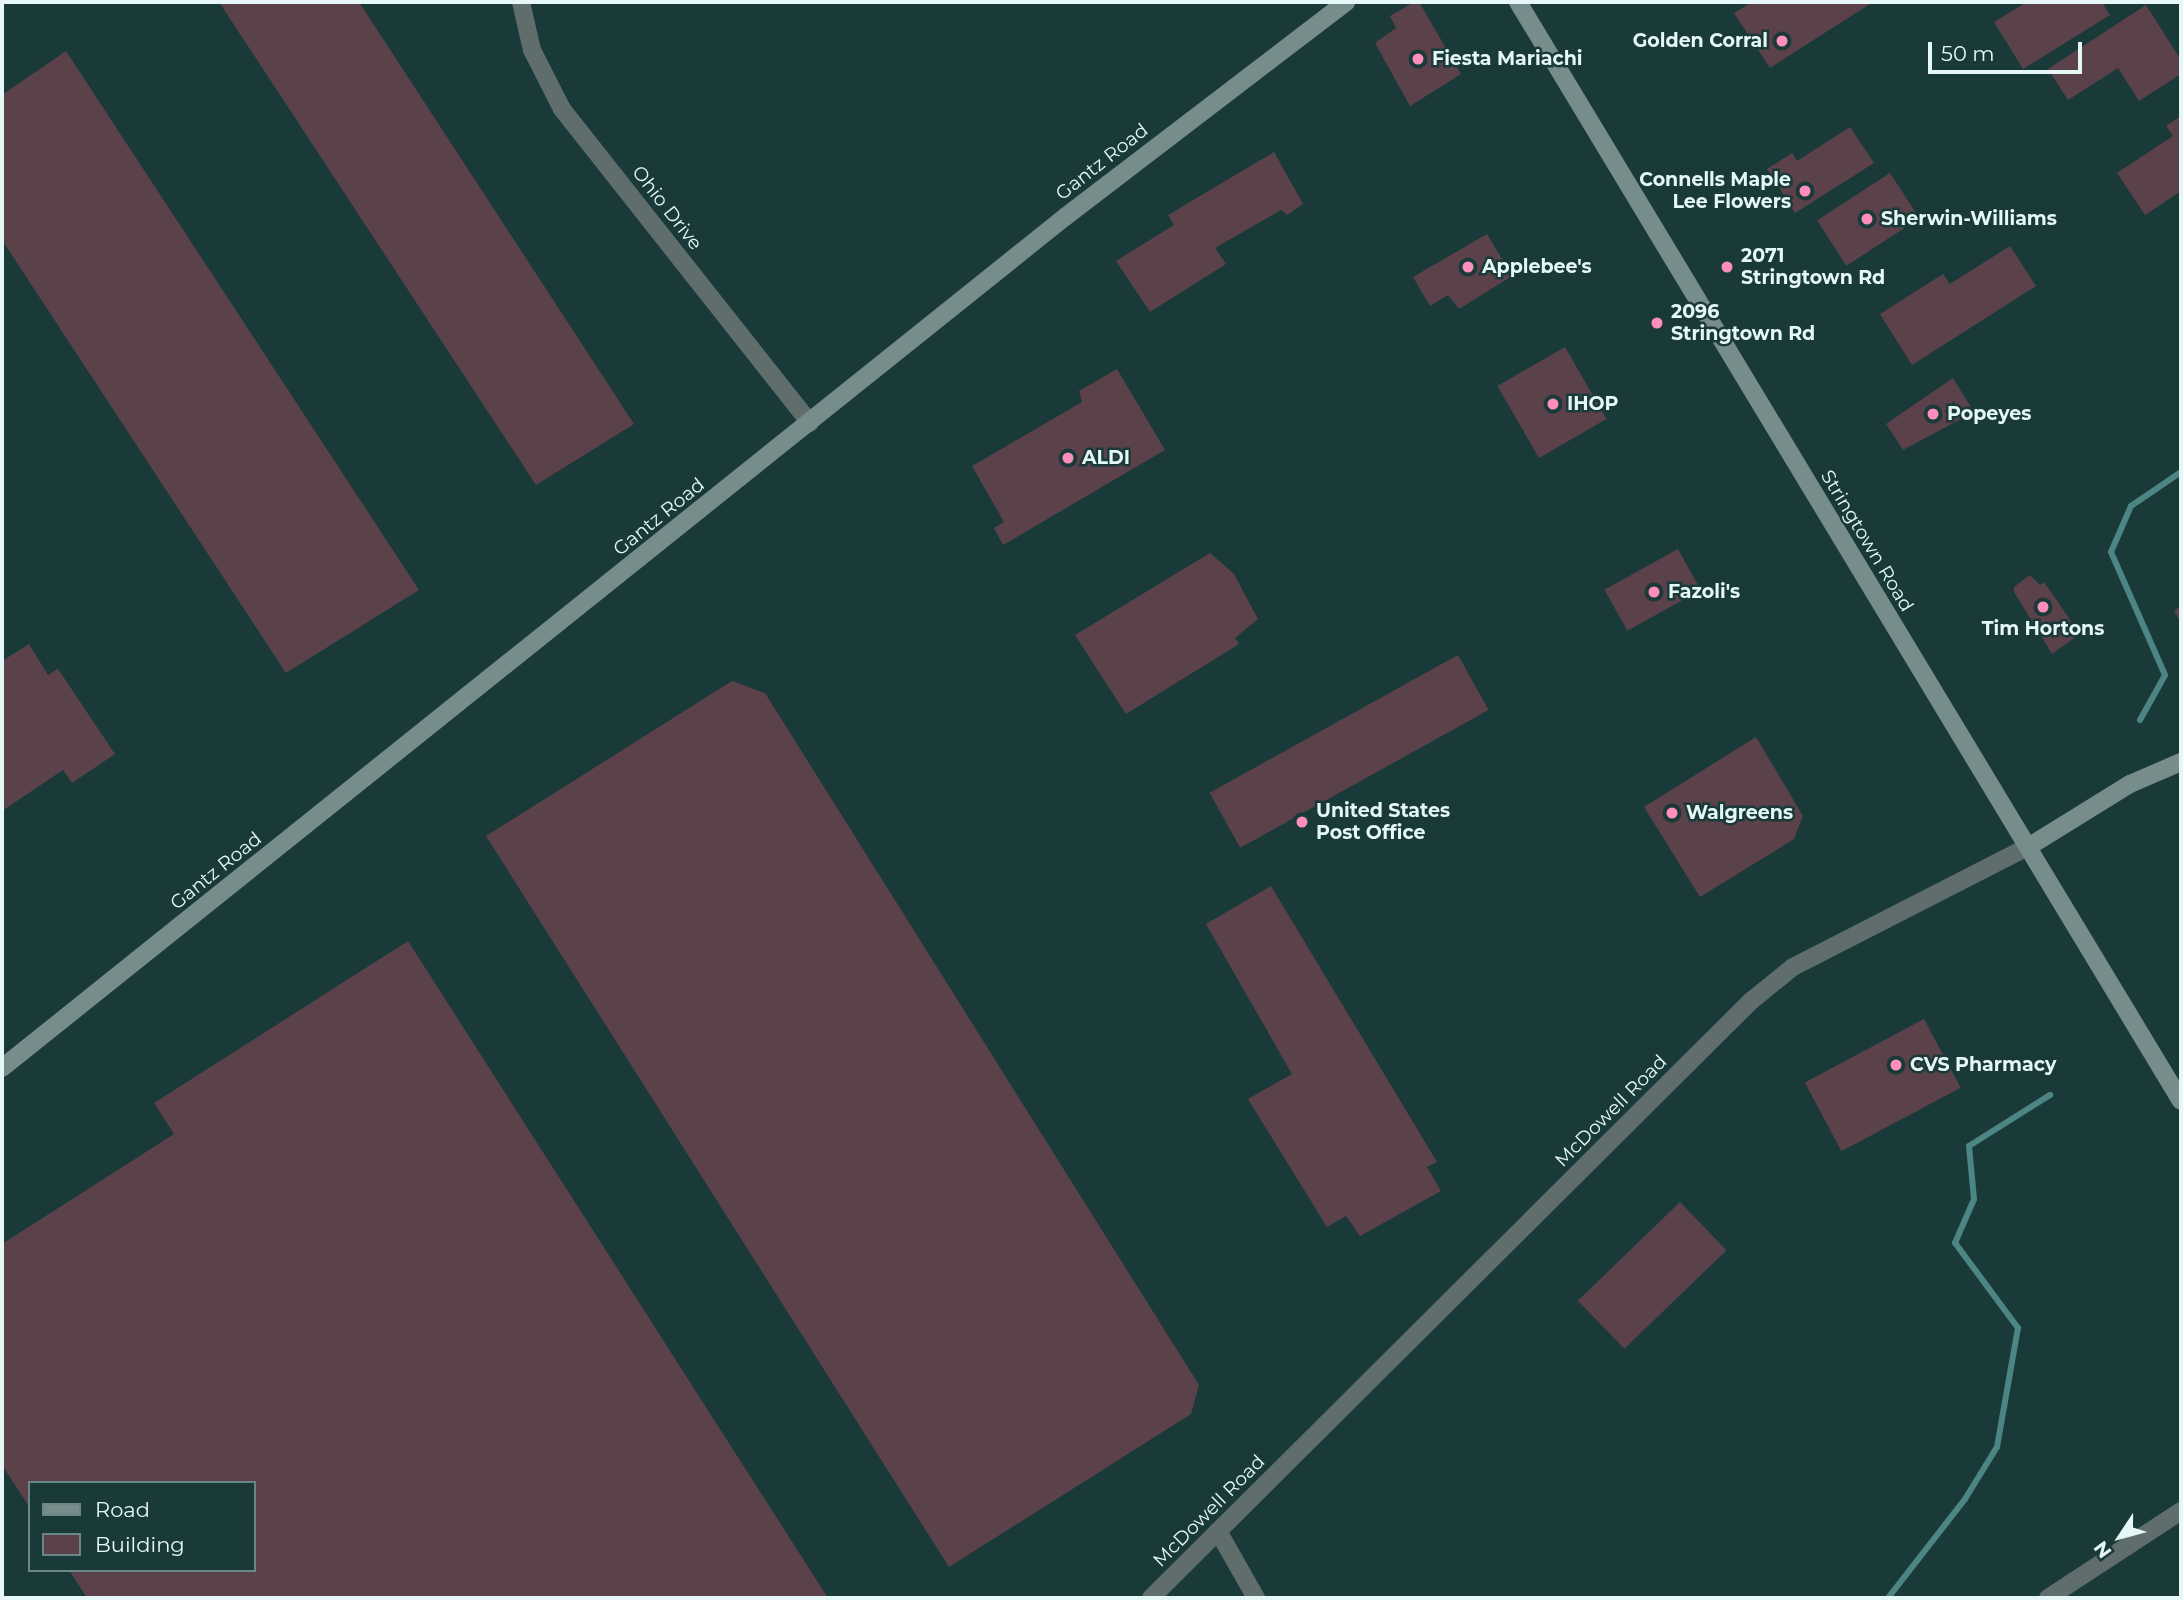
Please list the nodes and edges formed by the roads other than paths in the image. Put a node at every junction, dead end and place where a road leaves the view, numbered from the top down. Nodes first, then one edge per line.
1 (521, 2) edge
2 (1346, 2) edge
3 (1517, 2) edge
4 (810, 423) junction
5 (2181, 762) edge
6 (2028, 847) junction
7 (2, 1068) edge
8 (2181, 1101) edge
9 (2181, 1511) edge
10 (1218, 1531) junction
11 (1151, 1598) edge
12 (1256, 1598) edge
13 (2048, 1598) edge

1 - 4 street, Ohio Drive
2 - 4 main road, Gantz Road
3 - 6 main road, Stringtown Road
4 - 7 main road, Gantz Road
5 - 6 main road, McDowell Road
6 - 8 main road, Stringtown Road
6 - 10 street, McDowell Road
9 - 13 street
10 - 11 street, McDowell Road
10 - 12 street

